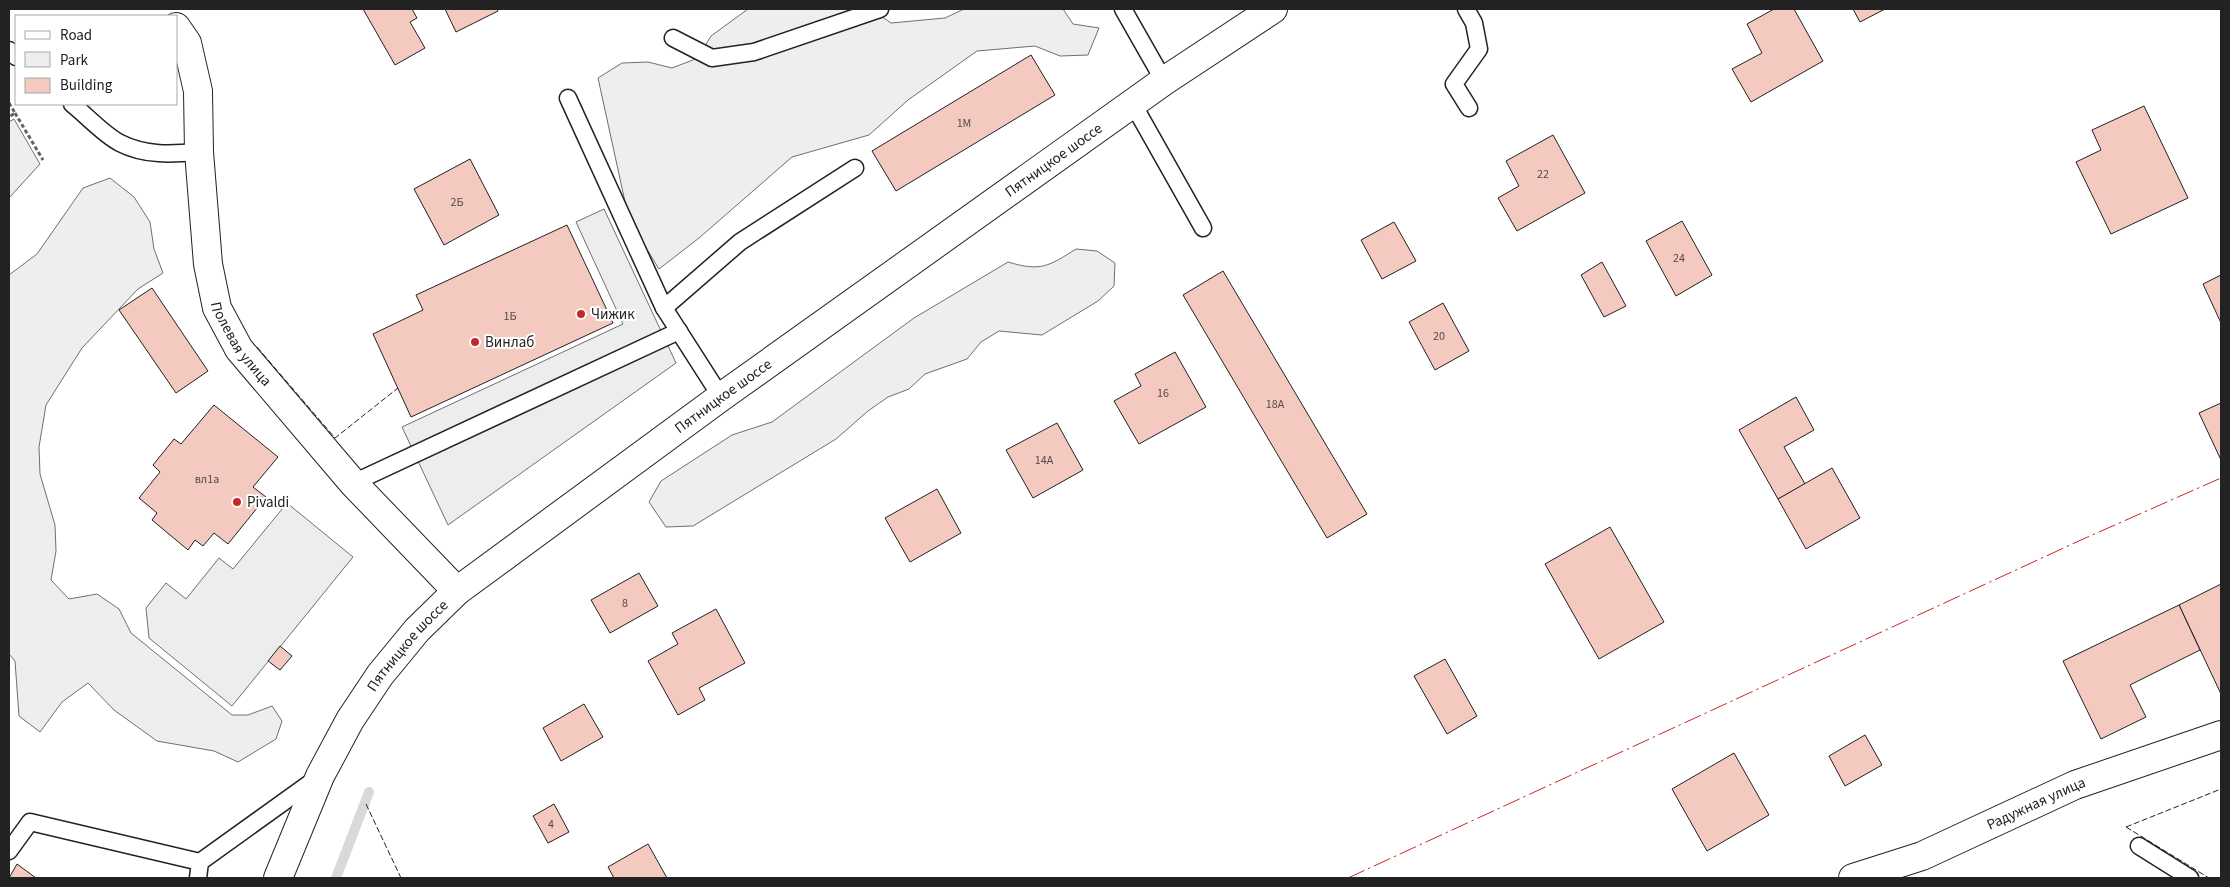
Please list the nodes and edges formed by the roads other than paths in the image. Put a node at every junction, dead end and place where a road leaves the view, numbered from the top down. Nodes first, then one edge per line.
1 (880, 9) edge
2 (1273, 9) edge
3 (1466, 9) edge
4 (1121, 10) edge
5 (178, 30) edge
6 (673, 38) dead end
7 (1164, 82) junction
8 (568, 98) dead end
9 (1133, 104) junction
10 (73, 105) edge
11 (1468, 108) dead end
12 (199, 152) junction
13 (855, 168) dead end
14 (1203, 228) dead end
15 (664, 308) junction
16 (679, 331) junction
17 (721, 397) junction
18 (353, 483) junction
19 (457, 591) junction
20 (2221, 736) edge
21 (320, 776) junction
22 (2139, 846) dead end
23 (9, 851) edge
24 (199, 870) edge
25 (278, 878) edge
26 (1853, 878) edge
27 (2190, 878) edge

1 - 6 lane
2 - 7 main road, Пятницкое шоссе
3 - 11 lane
4 - 7 lane
5 - 12 main road, Полевая улица
7 - 9 main road, Пятницкое шоссе
8 - 15 lane
9 - 14 lane
9 - 17 main road, Пятницкое шоссе
10 - 12 lane
12 - 18 main road, Полевая улица
13 - 15 lane
15 - 16 lane
16 - 17 lane
16 - 18 lane
17 - 19 main road, Пятницкое шоссе
18 - 19 main road, Полевая улица
19 - 21 main road, Пятницкое шоссе
20 - 26 main road, Радужная улица
21 - 24 lane
21 - 25 main road, Пятницкое шоссе
22 - 27 lane
23 - 24 lane

